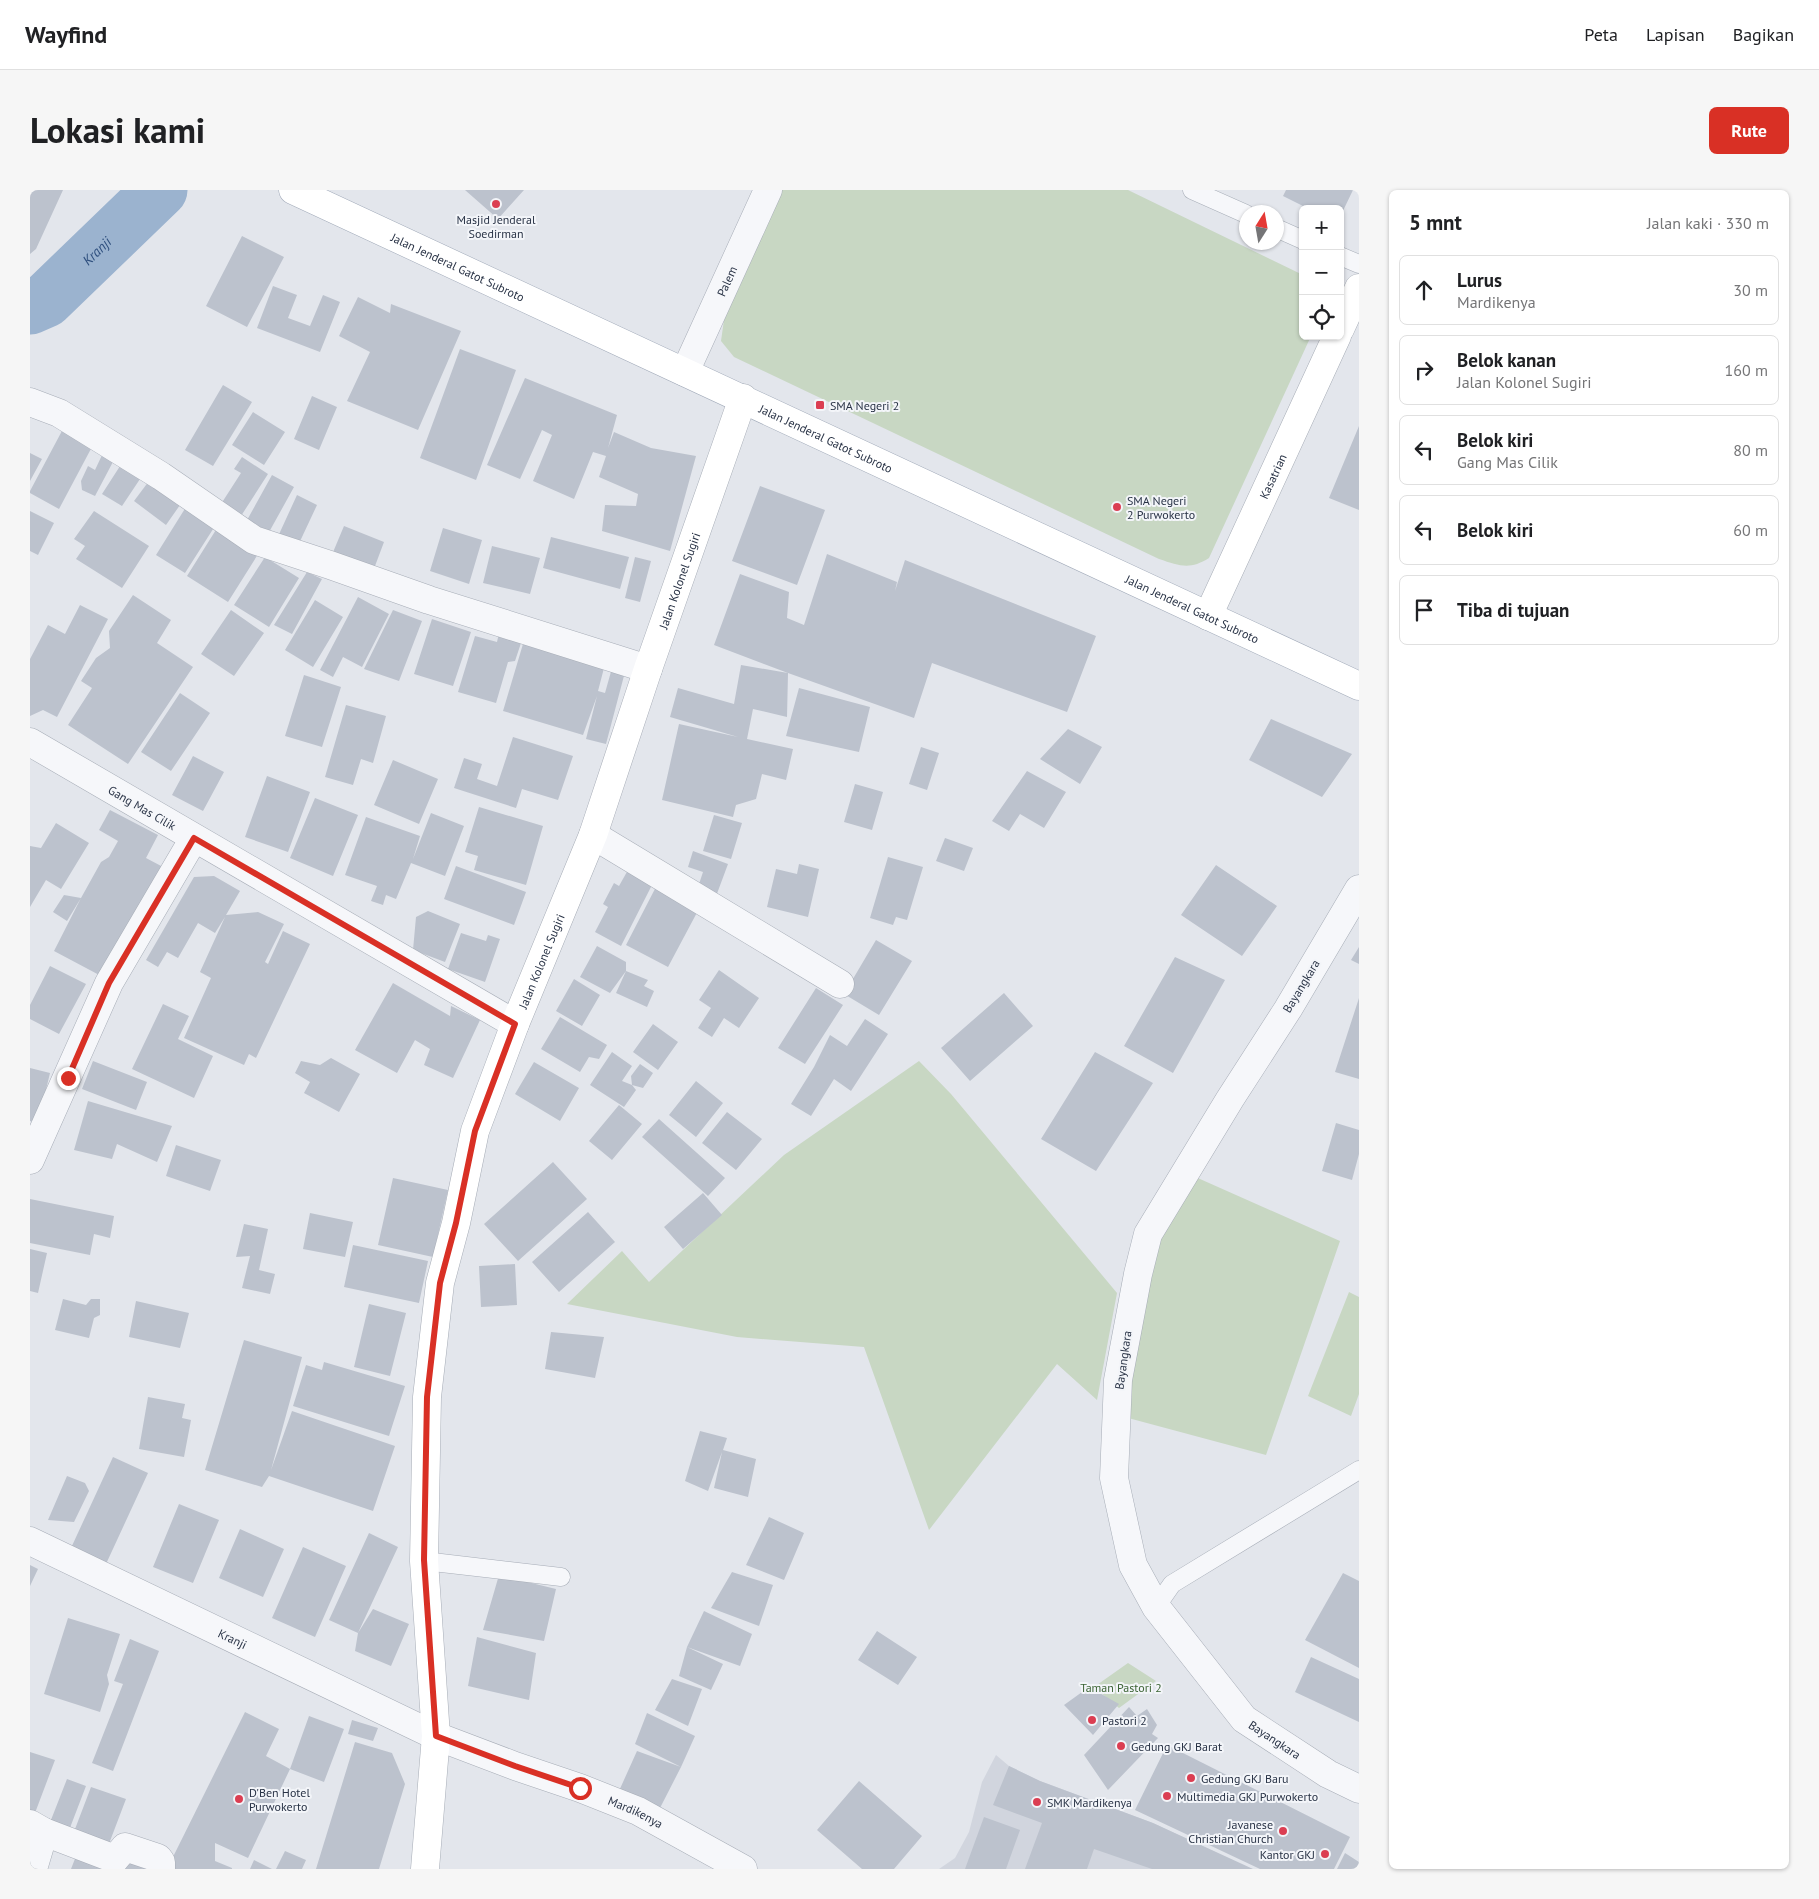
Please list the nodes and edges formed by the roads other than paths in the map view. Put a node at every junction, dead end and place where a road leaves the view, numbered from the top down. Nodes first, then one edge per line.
1 (292, 190) edge
2 (768, 190) edge
3 (1192, 190) edge
4 (1239, 211) edge
5 (1284, 232) edge
6 (1299, 238) edge
7 (1344, 258) edge
8 (1359, 264) edge
9 (1359, 288) edge
10 (1344, 321) edge
11 (1335, 340) edge
12 (685, 372) junction
13 (743, 398) junction
14 (30, 402) edge
15 (1208, 616) junction
16 (648, 668) junction
17 (1359, 686) edge
18 (30, 742) edge
19 (592, 835) junction
20 (194, 838) junction
21 (1359, 889) edge
22 (840, 984) dead end
23 (515, 1024) junction
24 (33, 1148) edge
25 (1359, 1470) edge
26 (30, 1541) edge
27 (424, 1560) junction
28 (561, 1577) dead end
29 (1156, 1607) junction
30 (436, 1736) junction
31 (1359, 1788) edge
32 (37, 1828) edge
33 (33, 1869) edge
34 (161, 1869) edge
35 (424, 1869) edge
36 (743, 1869) edge

1 - 12 street, Jalan Jenderal Gatot Subroto
2 - 12 street, Palem
3 - 4 lane
5 - 6 lane
7 - 8 lane
9 - 10 street
11 - 15 street, Kasatrian
12 - 13 street, Jalan Jenderal Gatot Subroto
13 - 15 street, Jalan Jenderal Gatot Subroto
13 - 16 street, Jalan Kolonel Sugiri
14 - 16 street
15 - 17 street, Jalan Jenderal Gatot Subroto
16 - 19 street, Jalan Kolonel Sugiri
18 - 20 street, Gang Mas Cilik
19 - 22 street
19 - 23 street, Jalan Kolonel Sugiri
20 - 23 street, Gang Mas Cilik
20 - 24 street
21 - 29 street, Bayangkara
23 - 27 street, Jalan Kolonel Sugiri
25 - 29 lane
26 - 30 street, Kranji
27 - 28 lane
27 - 30 street, Jalan Kolonel Sugiri
29 - 31 street, Bayangkara
30 - 35 street, Jalan Kolonel Sugiri
30 - 36 street, Mardikenya
32 - 33 street
32 - 34 street

